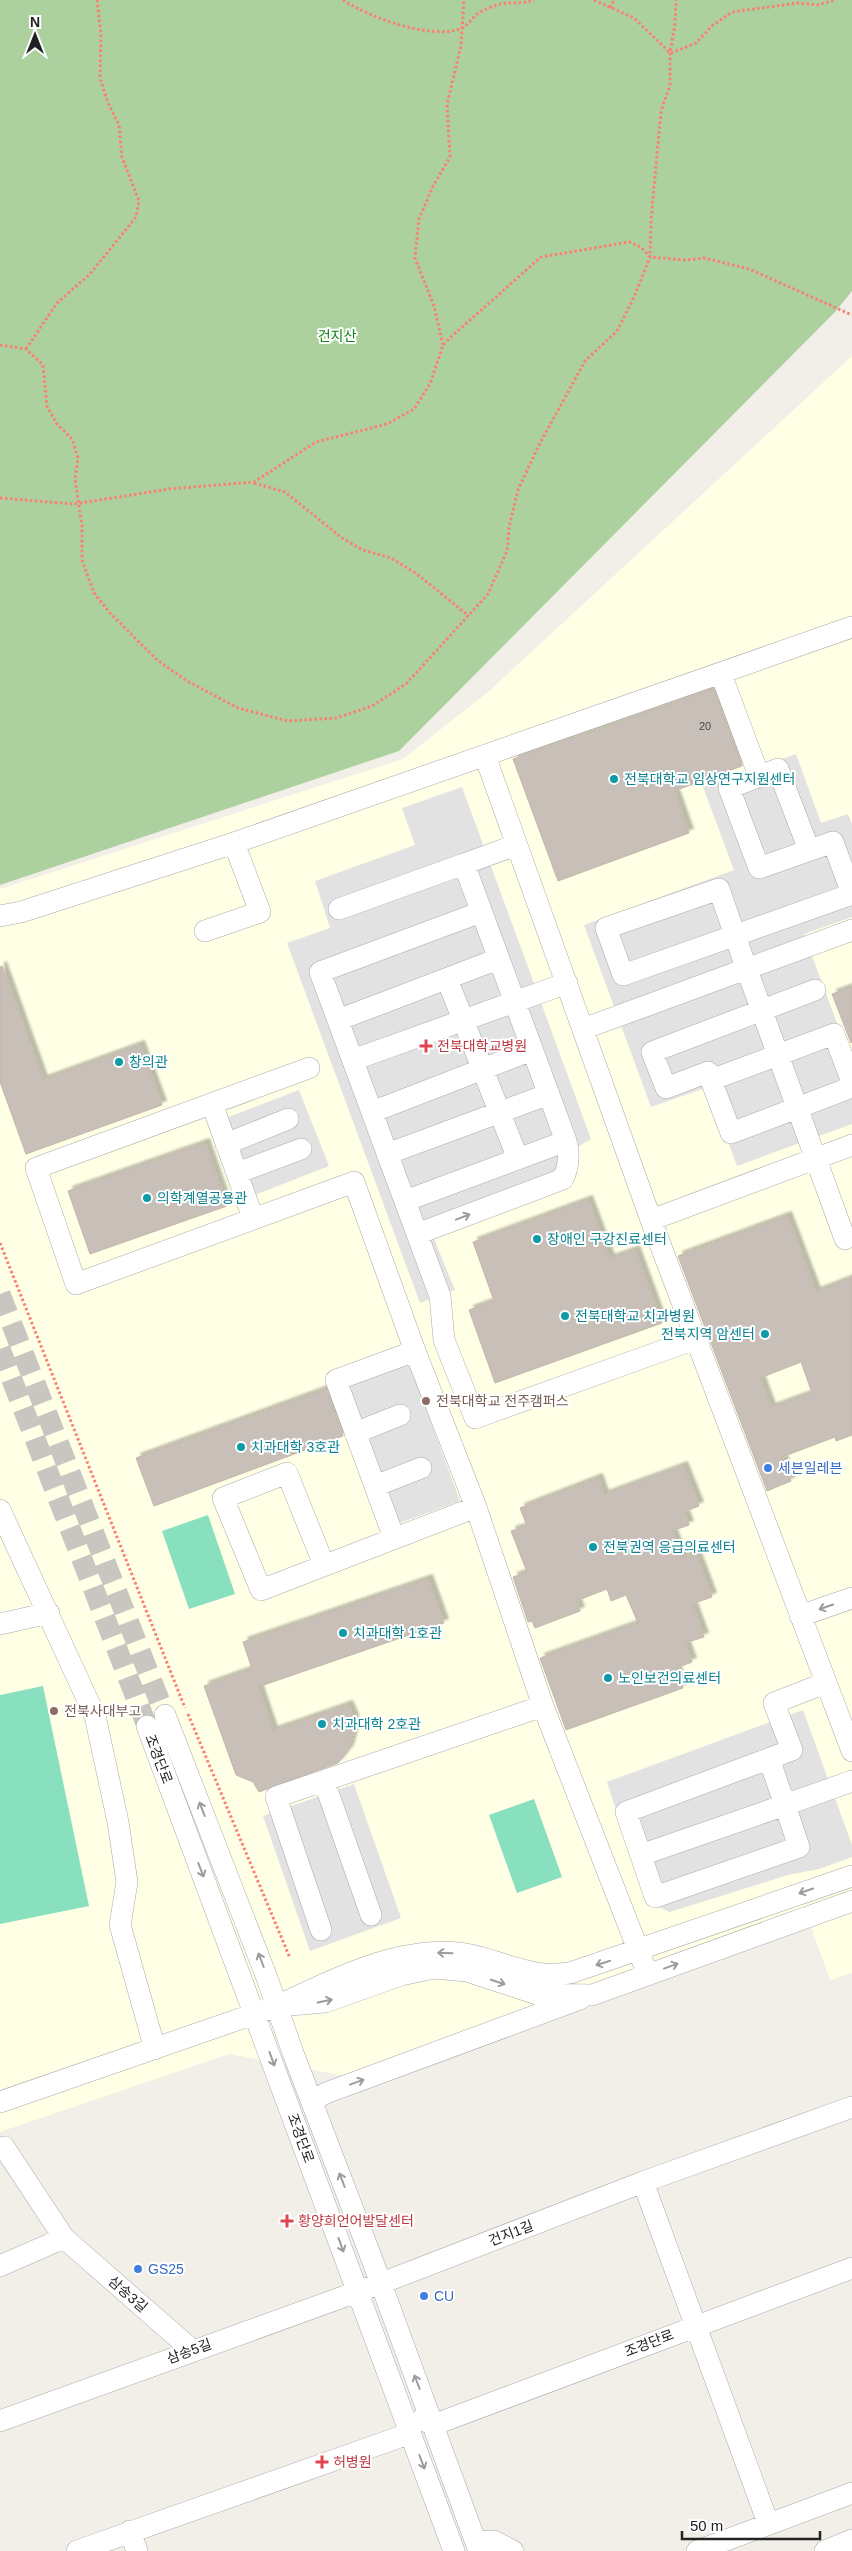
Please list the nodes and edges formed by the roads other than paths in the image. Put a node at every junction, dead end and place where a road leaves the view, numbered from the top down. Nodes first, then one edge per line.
1 (852, 627) edge
2 (721, 674) junction
3 (485, 756) junction
4 (760, 776) junction
5 (234, 843) junction
6 (516, 845) junction
7 (809, 850) junction
8 (464, 864) junction
9 (852, 895) edge
10 (0, 906) edge
11 (339, 909) dead end
12 (21, 912) junction
13 (481, 912) junction
14 (0, 916) edge
15 (852, 930) edge
16 (205, 931) dead end
17 (736, 935) junction
18 (498, 959) junction
19 (747, 970) junction
20 (447, 979) junction
21 (567, 983) junction
22 (815, 990) dead end
23 (514, 1001) junction
24 (762, 1010) junction
25 (338, 1020) junction
26 (463, 1020) junction
27 (583, 1029) junction
28 (532, 1050) junction
29 (778, 1055) junction
30 (353, 1060) junction
31 (308, 1068) dead end
32 (482, 1069) junction
33 (711, 1080) junction
34 (852, 1082) edge
35 (852, 1088) edge
36 (548, 1094) junction
37 (212, 1104) junction
38 (797, 1108) junction
39 (372, 1112) junction
40 (500, 1112) junction
41 (288, 1119) dead end
42 (566, 1141) junction
43 (226, 1144) junction
44 (852, 1145) edge
45 (301, 1149) dead end
46 (387, 1154) junction
47 (816, 1158) junction
48 (518, 1159) junction
49 (237, 1173) junction
50 (405, 1201) junction
51 (253, 1218) junction
52 (651, 1220) junction
53 (417, 1234) junction
54 (845, 1239) dead end
55 (695, 1339) junction
56 (415, 1351) junction
57 (400, 1415) dead end
58 (355, 1433) junction
59 (421, 1468) dead end
60 (375, 1486) junction
61 (476, 1507) junction
62 (0, 1510) edge
63 (394, 1538) junction
64 (324, 1565) junction
65 (852, 1598) edge
66 (49, 1613) junction
67 (800, 1616) junction
68 (0, 1624) edge
69 (825, 1683) junction
70 (543, 1706) junction
71 (165, 1715) tunnel mouth
72 (147, 1726) tunnel mouth
73 (852, 1751) edge
74 (769, 1759) junction
75 (324, 1780) junction
76 (852, 1781) edge
77 (785, 1806) junction
78 (641, 1855) junction
79 (852, 1876) edge
80 (852, 1901) edge
81 (372, 1915) dead end
82 (321, 1930) dead end
83 (638, 1951) junction
84 (648, 1975) junction
85 (592, 1995) junction
86 (277, 2006) junction
87 (256, 2014) junction
88 (155, 2049) junction
89 (312, 2100) junction
90 (0, 2102) edge
91 (843, 2111) edge
92 (0, 2149) edge
93 (643, 2182) junction
94 (64, 2238) junction
95 (0, 2266) edge
96 (852, 2268) edge
97 (379, 2284) junction
98 (358, 2290) junction
99 (695, 2326) junction
100 (192, 2350) junction
101 (402, 2410) junction
102 (0, 2420) edge
103 (434, 2424) junction
104 (411, 2433) junction
105 (852, 2493) edge
106 (768, 2523) junction
107 (130, 2531) junction
108 (852, 2540) edge
109 (477, 2547) edge
110 (77, 2551) edge
111 (137, 2551) edge
112 (454, 2551) edge
113 (513, 2551) edge
114 (697, 2551) edge
115 (825, 2551) edge

1 - 2 street
2 - 3 street
2 - 4 street
3 - 5 street
3 - 6 street
4 - 7 street
4 - 7 street
5 - 12 street
5 - 16 street
6 - 8 street
6 - 21 street
7 - 9 street
8 - 11 street
8 - 13 street
9 - 17 street
10 - 12 street
12 - 14 street
13 - 18 street
13 - 25 street
15 - 19 street
17 - 17 street
17 - 19 street
18 - 20 street
18 - 23 street
19 - 24 street
19 - 27 street
20 - 25 street
20 - 26 street
21 - 23 street
21 - 27 street
22 - 24 street
23 - 26 street
23 - 28 street
24 - 29 street
24 - 33 street
25 - 30 street
26 - 30 street
26 - 32 street
27 - 52 street
28 - 32 street
28 - 36 street
29 - 33 street
29 - 34 street
29 - 38 street
30 - 39 street
31 - 37 street
32 - 39 street
32 - 40 street
33 - 38 street
35 - 38 street
36 - 40 street
36 - 42 street
37 - 43 street
37 - 51 street
38 - 47 street
39 - 46 street
40 - 46 street
40 - 48 street
41 - 43 street
42 - 48 street
53 -> 42 street
43 - 49 street
44 - 47 street
45 - 49 street
46 - 50 street
47 - 52 street
47 - 54 street
48 - 50 street
49 - 51 street
50 - 53 street
51 - 56 street
52 - 55 street
53 - 55 street
55 - 67 street
56 - 58 street
56 - 61 street
57 - 58 street
58 - 60 street
59 - 60 street
60 - 63 street
61 - 63 street
61 - 70 street
62 - 66 street
63 - 64 street
64 - 64 street
65 -> 67 street
66 - 68 street
66 - 88 street
67 - 69 street
69 - 73 street
69 - 74 street
70 - 75 street
70 - 83 street
86 -> 71 street, 조경단로
72 -> 87 street, 조경단로
74 - 77 street
74 - 78 street
75 - 81 street
75 - 82 street
76 - 77 street
77 - 78 street
77 - 78 street
79 -> 83 street
84 -> 80 street
83 - 84 street
83 -> 86 street
84 - 85 street
86 -> 85 street
89 -> 85 street
86 - 87 street
86 - 89 street, 조경단로
87 - 88 street
87 -> 98 street, 조경단로
88 - 90 street
97 -> 89 street, 조경단로
91 - 93 street, 건지1길
92 - 94 street, 삼송3길
93 - 97 street, 건지1길
93 - 99 street
94 - 95 street
94 - 100 street, 삼송3길
96 - 99 street
97 - 98 street, 삼송5길
103 -> 97 street, 조경단로
98 - 100 street, 삼송5길
98 - 101 street, 조경단로
99 - 103 street, 조경단로
99 - 106 street
100 - 102 street, 삼송5길
101 - 103 street
101 - 104 street, 조경단로
103 - 109 street, 조경단로
104 - 107 street
104 -> 112 street, 조경단로
105 - 106 street
106 - 114 street
107 - 110 street
107 - 111 street
108 - 115 street
109 - 113 street

